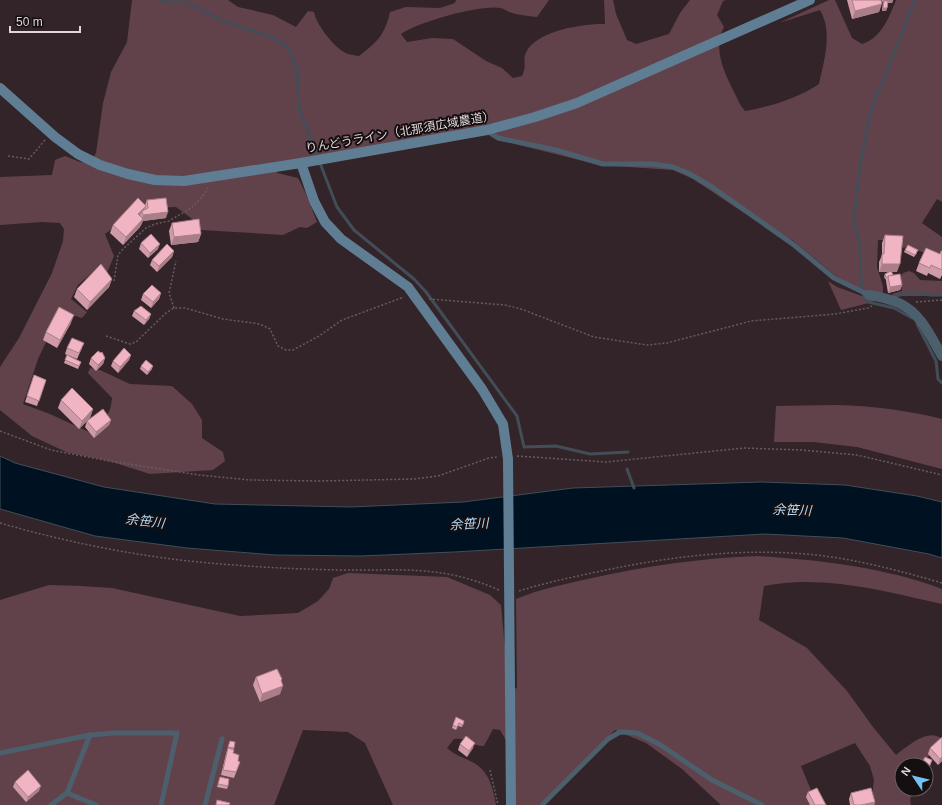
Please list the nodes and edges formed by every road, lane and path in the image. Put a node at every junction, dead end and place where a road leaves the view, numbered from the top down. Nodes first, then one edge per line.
1 (810, 0) edge
2 (0, 88) edge
3 (486, 130) junction
4 (50, 133) junction
5 (8, 156) dead end
6 (302, 163) junction
7 (210, 178) junction
8 (176, 261) dead end
9 (114, 281) dead end
10 (869, 294) joint
11 (416, 295) junction
12 (885, 299) junction
13 (942, 300) edge
14 (903, 306) junction
15 (174, 308) junction
16 (106, 336) dead end
17 (942, 356) edge
18 (0, 431) edge
19 (508, 457) junction
20 (942, 475) edge
21 (0, 523) edge
22 (942, 583) edge
23 (509, 594) junction
24 (90, 735) junction
25 (222, 740) dead end
26 (0, 753) edge
27 (490, 770) dead end
28 (67, 793) junction
29 (51, 805) edge
30 (96, 805) edge
31 (161, 805) edge
32 (205, 805) edge
33 (498, 805) edge
34 (511, 805) edge
35 (542, 805) edge
36 (762, 805) edge

1 - 3 street, りんどうライン（北那須広域農道）
2 - 4 street, りんどうライン（北那須広域農道）
3 - 6 street, りんどうライン（北那須広域農道）
3 - 10 lane
4 - 5 path
4 - 7 street, りんどうライン（北那須広域農道）
6 - 7 street, りんどうライン（北那須広域農道）
6 - 11 street
7 - 9 path
8 - 15 path
10 - 12 street
11 - 12 path
11 - 15 path
11 - 19 street
12 - 14 street
13 - 14 path
14 - 17 street
15 - 16 path
18 - 19 path
19 - 20 path
19 - 23 street
21 - 23 path
22 - 23 path
23 - 34 street
24 - 26 lane
24 - 28 lane
24 - 31 lane
25 - 32 lane
27 - 33 path
28 - 29 lane
28 - 30 lane
35 - 36 lane

